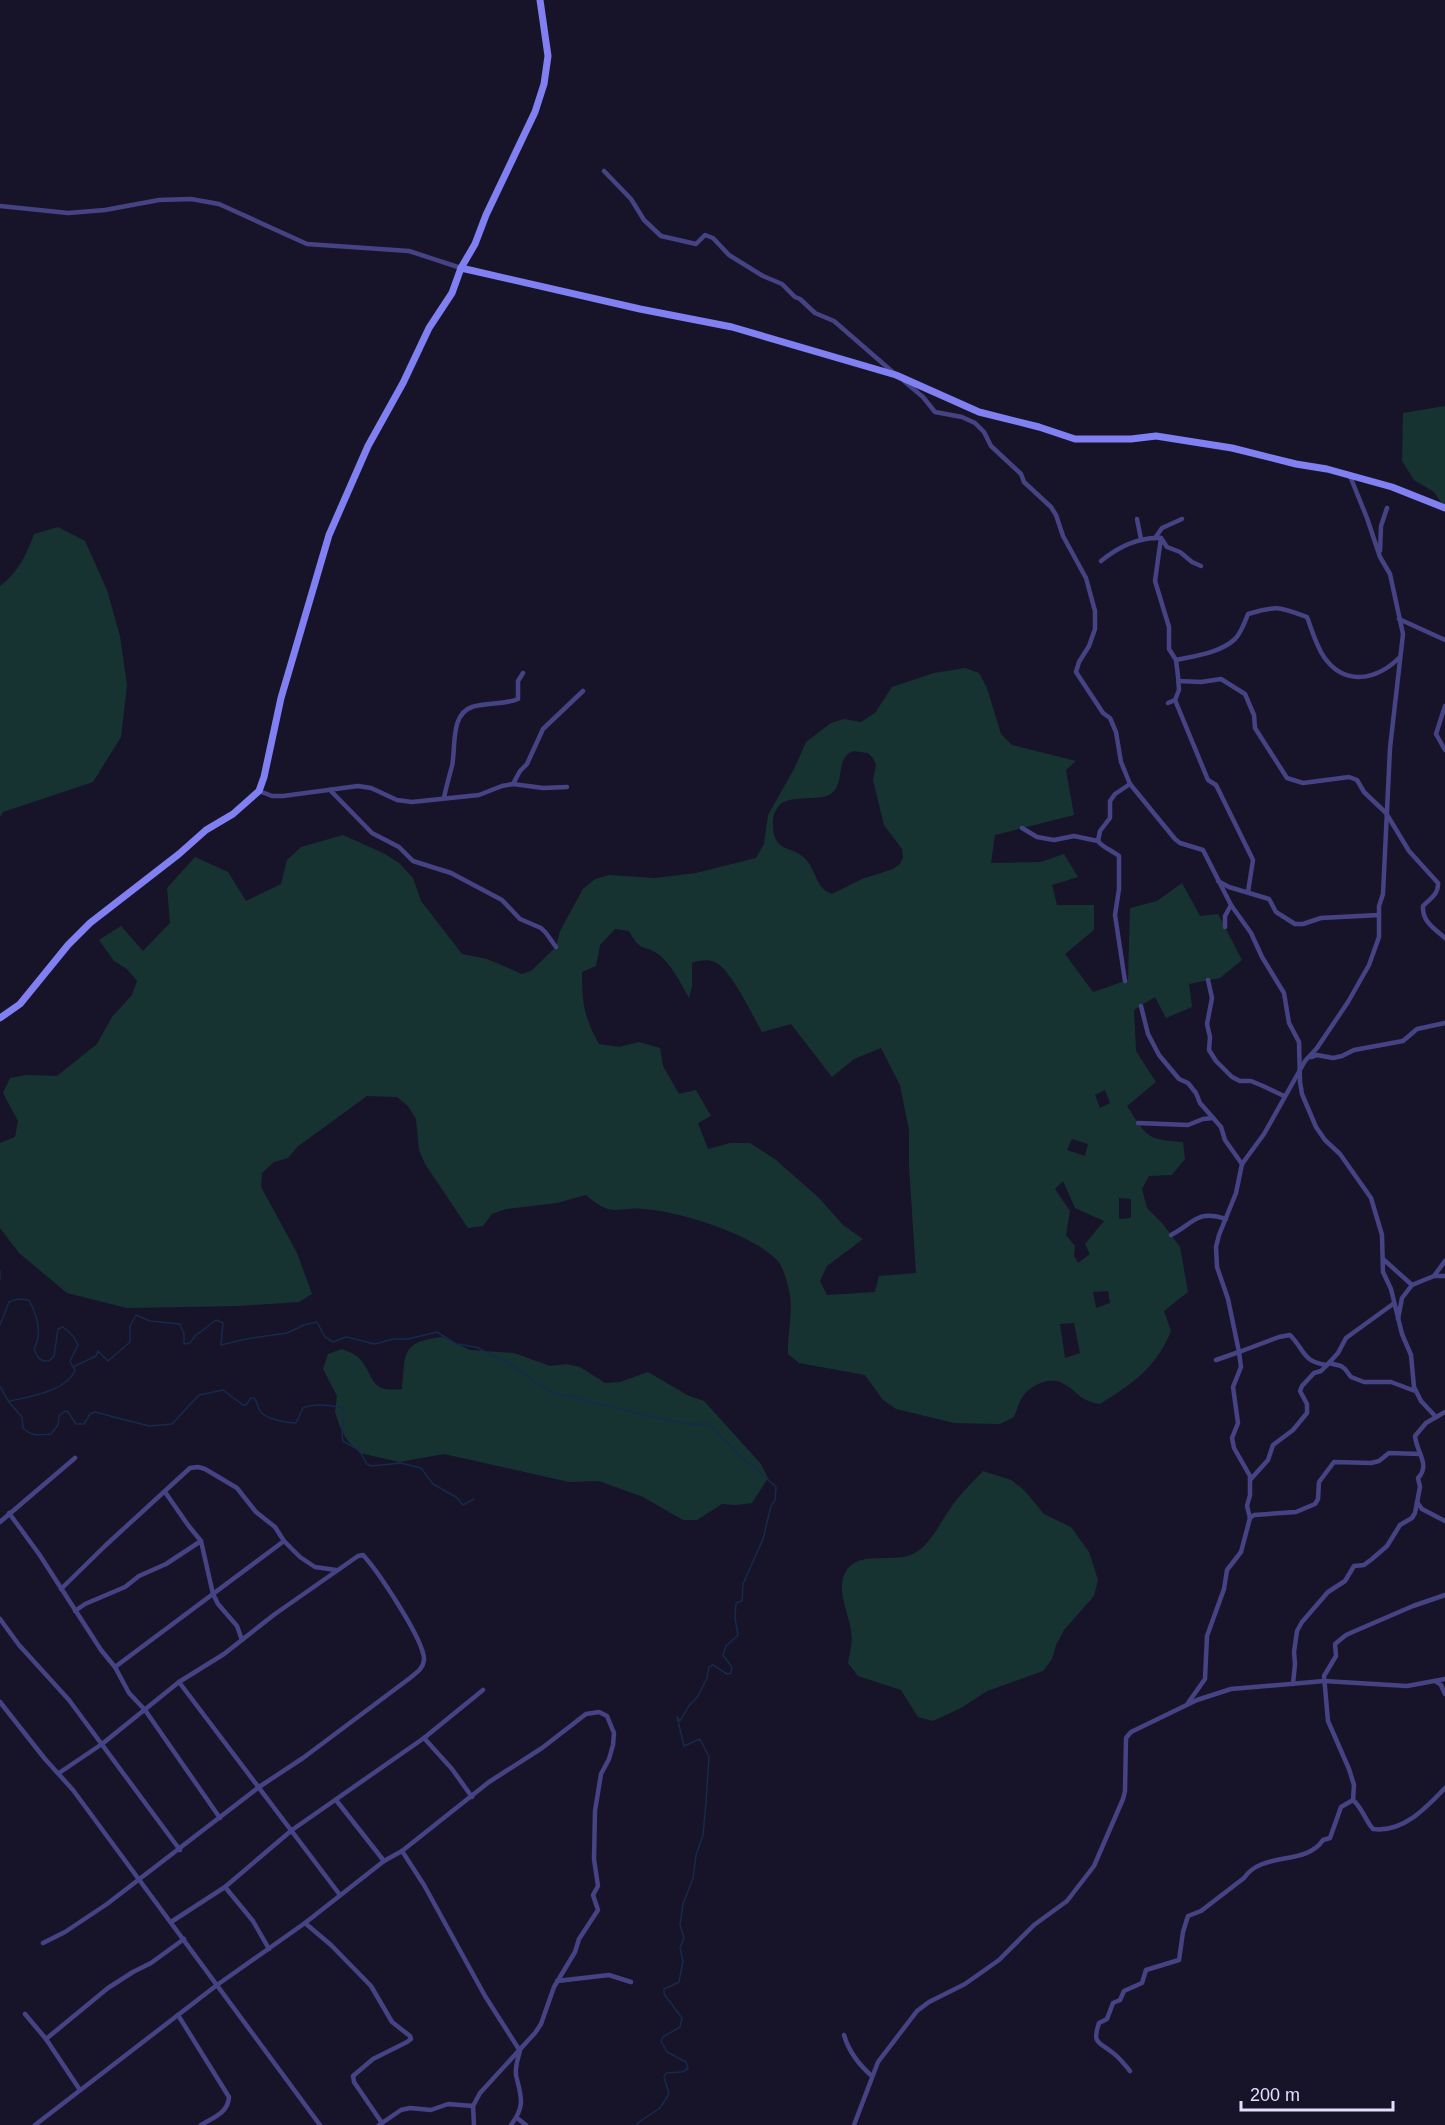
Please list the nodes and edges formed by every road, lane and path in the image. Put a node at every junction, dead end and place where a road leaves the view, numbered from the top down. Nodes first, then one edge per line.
1 (540, 0) edge
2 (604, 171) dead end
3 (0, 206) edge
4 (461, 268) junction
5 (896, 375) junction
6 (1350, 476) junction
7 (1387, 508) dead end
8 (1445, 508) edge
9 (1137, 519) dead end
10 (1182, 519) dead end
11 (1158, 538) junction
12 (1141, 539) junction
13 (1380, 557) junction
14 (1101, 561) dead end
15 (1200, 566) dead end
16 (1399, 619) junction
17 (1445, 640) edge
18 (1400, 657) junction
19 (1176, 660) junction
20 (524, 673) dead end
21 (1179, 681) junction
22 (584, 691) dead end
23 (1175, 700) junction
24 (1168, 704) dead end
25 (1445, 706) edge
26 (1445, 750) edge
27 (513, 784) junction
28 (1130, 784) junction
29 (567, 787) dead end
30 (330, 789) junction
31 (259, 791) junction
32 (444, 798) junction
33 (1386, 813) junction
34 (1022, 828) dead end
35 (1098, 841) junction
36 (1216, 879) junction
37 (1248, 892) junction
38 (1231, 905) junction
39 (1379, 915) junction
40 (1225, 927) dead end
41 (1445, 938) edge
42 (556, 947) dead end
43 (1208, 980) dead end
44 (1125, 981) dead end
45 (1141, 1006) dead end
46 (0, 1018) edge
47 (1445, 1023) edge
48 (1309, 1057) junction
49 (1299, 1070) junction
50 (1284, 1096) junction
51 (1213, 1118) junction
52 (1138, 1123) dead end
53 (1242, 1164) junction
54 (1226, 1218) junction
55 (1172, 1235) dead end
56 (1383, 1259) junction
57 (1445, 1262) edge
58 (1434, 1276) junction
59 (1445, 1276) edge
60 (1412, 1285) junction
61 (1394, 1304) junction
62 (1398, 1320) junction
63 (1239, 1352) junction
64 (1216, 1360) dead end
65 (1328, 1364) junction
66 (1415, 1391) junction
67 (1445, 1412) edge
68 (1436, 1417) junction
69 (1420, 1454) junction
70 (75, 1458) dead end
71 (1250, 1480) junction
72 (165, 1492) junction
73 (1417, 1502) junction
74 (9, 1514) junction
75 (1250, 1518) junction
76 (0, 1521) edge
77 (1445, 1521) edge
78 (284, 1541) junction
79 (201, 1542) junction
80 (336, 1570) junction
81 (61, 1589) junction
82 (213, 1594) junction
83 (1445, 1595) edge
84 (75, 1611) junction
85 (0, 1619) edge
86 (242, 1640) junction
87 (115, 1667) junction
88 (1445, 1679) edge
89 (1324, 1681) junction
90 (1435, 1681) junction
91 (179, 1682) junction
92 (1293, 1684) junction
93 (483, 1690) dead end
94 (1445, 1694) edge
95 (0, 1702) edge
96 (1186, 1705) junction
97 (145, 1710) junction
98 (424, 1738) junction
99 (102, 1744) junction
100 (59, 1773) junction
101 (259, 1787) junction
102 (1445, 1788) edge
103 (472, 1797) junction
104 (336, 1800) junction
105 (1353, 1800) junction
106 (220, 1818) junction
107 (292, 1830) junction
108 (180, 1850) junction
109 (402, 1851) junction
110 (384, 1862) junction
111 (140, 1879) junction
112 (225, 1887) junction
113 (340, 1895) junction
114 (171, 1922) junction
115 (305, 1923) junction
116 (184, 1939) junction
117 (43, 1943) dead end
118 (269, 1949) junction
119 (557, 1981) junction
120 (631, 1982) dead end
121 (217, 1985) junction
122 (25, 2014) dead end
123 (178, 2015) junction
124 (844, 2035) dead end
125 (46, 2039) junction
126 (520, 2050) junction
127 (1130, 2071) dead end
128 (872, 2076) junction
129 (80, 2090) junction
130 (473, 2106) junction
131 (517, 2118) junction
132 (380, 2124) edge
133 (35, 2125) edge
134 (201, 2125) edge
135 (320, 2125) edge
136 (474, 2125) edge
137 (511, 2125) edge
138 (526, 2125) edge
139 (854, 2125) edge

1 - 4 street
2 - 5 street
3 - 4 street
4 - 5 street
4 - 31 street
5 - 6 street
5 - 28 street
6 - 8 street
6 - 13 street
7 - 13 street
9 - 12 street
10 - 11 street
11 - 12 street
11 - 15 street
11 - 19 street
12 - 14 street
13 - 16 street
16 - 17 street
16 - 18 street
18 - 19 street
18 - 33 street
19 - 21 street
20 - 32 street
21 - 23 street
21 - 33 street
22 - 27 street
23 - 24 street
23 - 37 street
25 - 26 street
27 - 29 street
27 - 32 street
28 - 35 street
28 - 36 street
30 - 31 street
30 - 32 street
30 - 42 street
31 - 46 street
33 - 39 street
33 - 41 street
34 - 35 street
35 - 44 street
36 - 37 street
36 - 38 street
37 - 39 street
38 - 40 street
38 - 49 street
39 - 48 street
43 - 50 street
45 - 51 street
47 - 48 street
48 - 49 street
49 - 50 street
49 - 56 street
50 - 53 street
51 - 52 street
51 - 53 street
53 - 54 street
54 - 55 street
54 - 63 street
56 - 60 street
56 - 61 street
57 - 58 street
58 - 59 street
58 - 60 street
60 - 62 street
61 - 62 street
61 - 65 street
62 - 66 street
63 - 64 street
63 - 65 street
63 - 71 street
65 - 66 street
65 - 71 street
66 - 68 street
67 - 68 street
68 - 69 street
69 - 73 street
69 - 75 street
70 - 74 street
71 - 75 street
72 - 78 street
72 - 79 street
72 - 81 street
73 - 77 street
73 - 92 street
74 - 76 street
74 - 81 street
75 - 96 street
78 - 80 street
78 - 82 street
79 - 82 street
79 - 84 street
80 - 86 street
80 - 101 street
81 - 84 street
82 - 86 street
82 - 87 street
83 - 89 street
84 - 87 street
85 - 99 street
86 - 91 street
87 - 97 street
88 - 90 street
89 - 90 street
89 - 92 street
89 - 105 street
90 - 94 street
91 - 97 street
91 - 101 street
92 - 96 street
93 - 98 street
95 - 100 street
96 - 128 street
97 - 99 street
97 - 106 street
98 - 103 street
98 - 104 street
99 - 100 street
99 - 108 street
100 - 111 street
101 - 106 street
101 - 107 street
102 - 105 street
103 - 109 street
103 - 119 street
104 - 107 street
104 - 110 street
105 - 127 street
106 - 108 street
107 - 112 street
107 - 113 street
108 - 111 street
109 - 110 street
109 - 126 street
110 - 113 street
111 - 114 street
111 - 117 street
112 - 114 street
112 - 118 street
113 - 115 street
114 - 116 street
115 - 118 street
115 - 132 street
116 - 121 street
116 - 125 street
118 - 121 street
119 - 120 street
119 - 126 street
121 - 123 street
121 - 135 street
122 - 125 street
123 - 129 street
123 - 134 street
124 - 128 street
125 - 129 street
126 - 130 street
126 - 131 street
128 - 139 street
129 - 133 street
130 - 132 street
130 - 136 street
131 - 137 street
131 - 138 street

